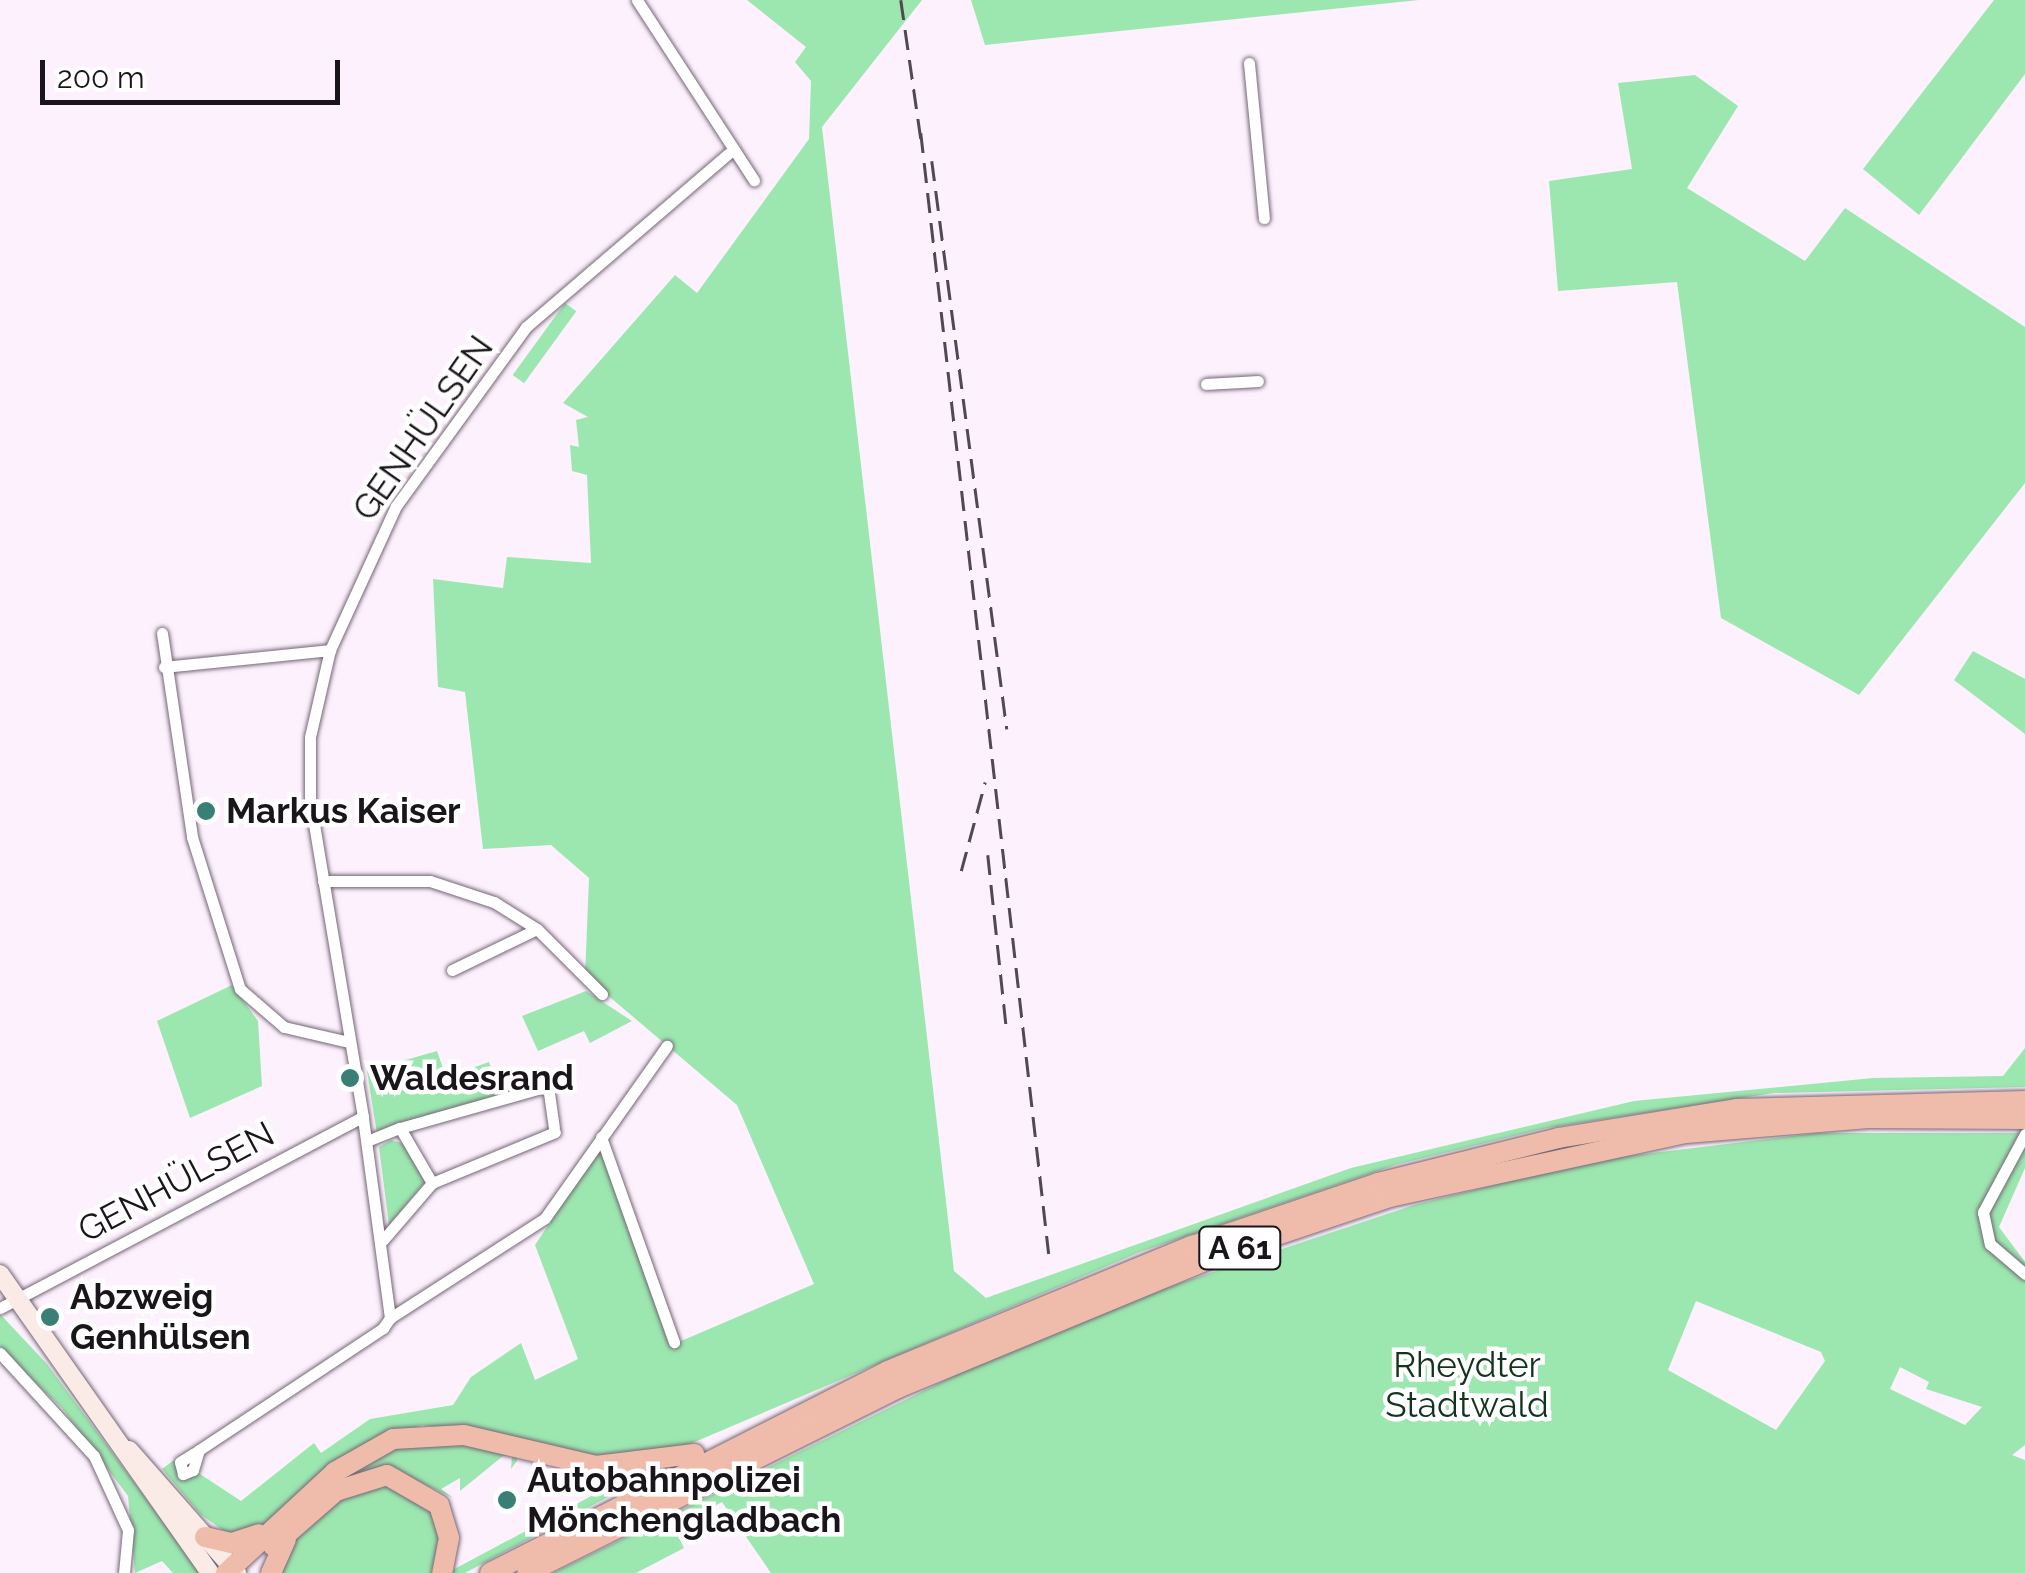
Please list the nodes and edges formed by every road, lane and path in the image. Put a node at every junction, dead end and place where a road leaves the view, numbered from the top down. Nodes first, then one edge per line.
1 (637, 0) edge
2 (1248, 63) dead end
3 (730, 153) junction
4 (754, 180) dead end
5 (1264, 218) dead end
6 (1258, 381) dead end
7 (1206, 384) dead end
8 (162, 633) dead end
9 (330, 650) junction
10 (164, 666) junction
11 (323, 881) junction
12 (538, 929) junction
13 (452, 970) dead end
14 (602, 994) dead end
15 (348, 1042) junction
16 (667, 1046) dead end
17 (2019, 1110) edge
18 (363, 1116) junction
19 (400, 1128) junction
20 (2025, 1134) edge
21 (600, 1136) junction
22 (367, 1140) junction
23 (432, 1183) junction
24 (384, 1240) junction
25 (0, 1274) edge
26 (2025, 1274) edge
27 (8, 1303) edge
28 (390, 1318) junction
29 (674, 1342) dead end
30 (0, 1353) edge
31 (87, 1400) junction
32 (784, 1421) junction
33 (199, 1450) dead end
34 (322, 1502) junction
35 (289, 1512) junction
36 (205, 1537) junction
37 (229, 1572) edge
38 (124, 1573) edge
39 (272, 1573) edge
40 (442, 1573) edge
41 (490, 1573) edge
42 (527, 1573) edge

1 - 3 street
2 - 5 street
3 - 4 street
3 - 9 street, GENHÜLSEN
6 - 7 street
8 - 10 street
9 - 10 street
9 - 11 street, GENHÜLSEN
10 - 15 street
11 - 12 street
11 - 15 street, GENHÜLSEN
12 - 13 street
12 - 14 street
15 - 18 street, GENHÜLSEN
16 - 21 street
17 - 32 highway, A 61
17 - 42 highway, A 61
18 - 22 street, GENHÜLSEN
18 - 27 street, GENHÜLSEN
19 - 22 street
19 - 23 street
19 - 23 street
20 - 26 street
21 - 28 street
21 - 29 street
22 - 24 street, GENHÜLSEN
23 - 24 street
24 - 28 street, GENHÜLSEN
25 - 27 main road
27 - 31 main road
28 - 33 street
30 - 38 street
31 - 36 main road
31 - 37 main road
32 - 35 highway
32 - 41 highway, A 61
34 - 37 highway
34 - 39 highway
34 - 40 highway
35 - 36 highway
35 - 37 highway
36 - 37 main road

